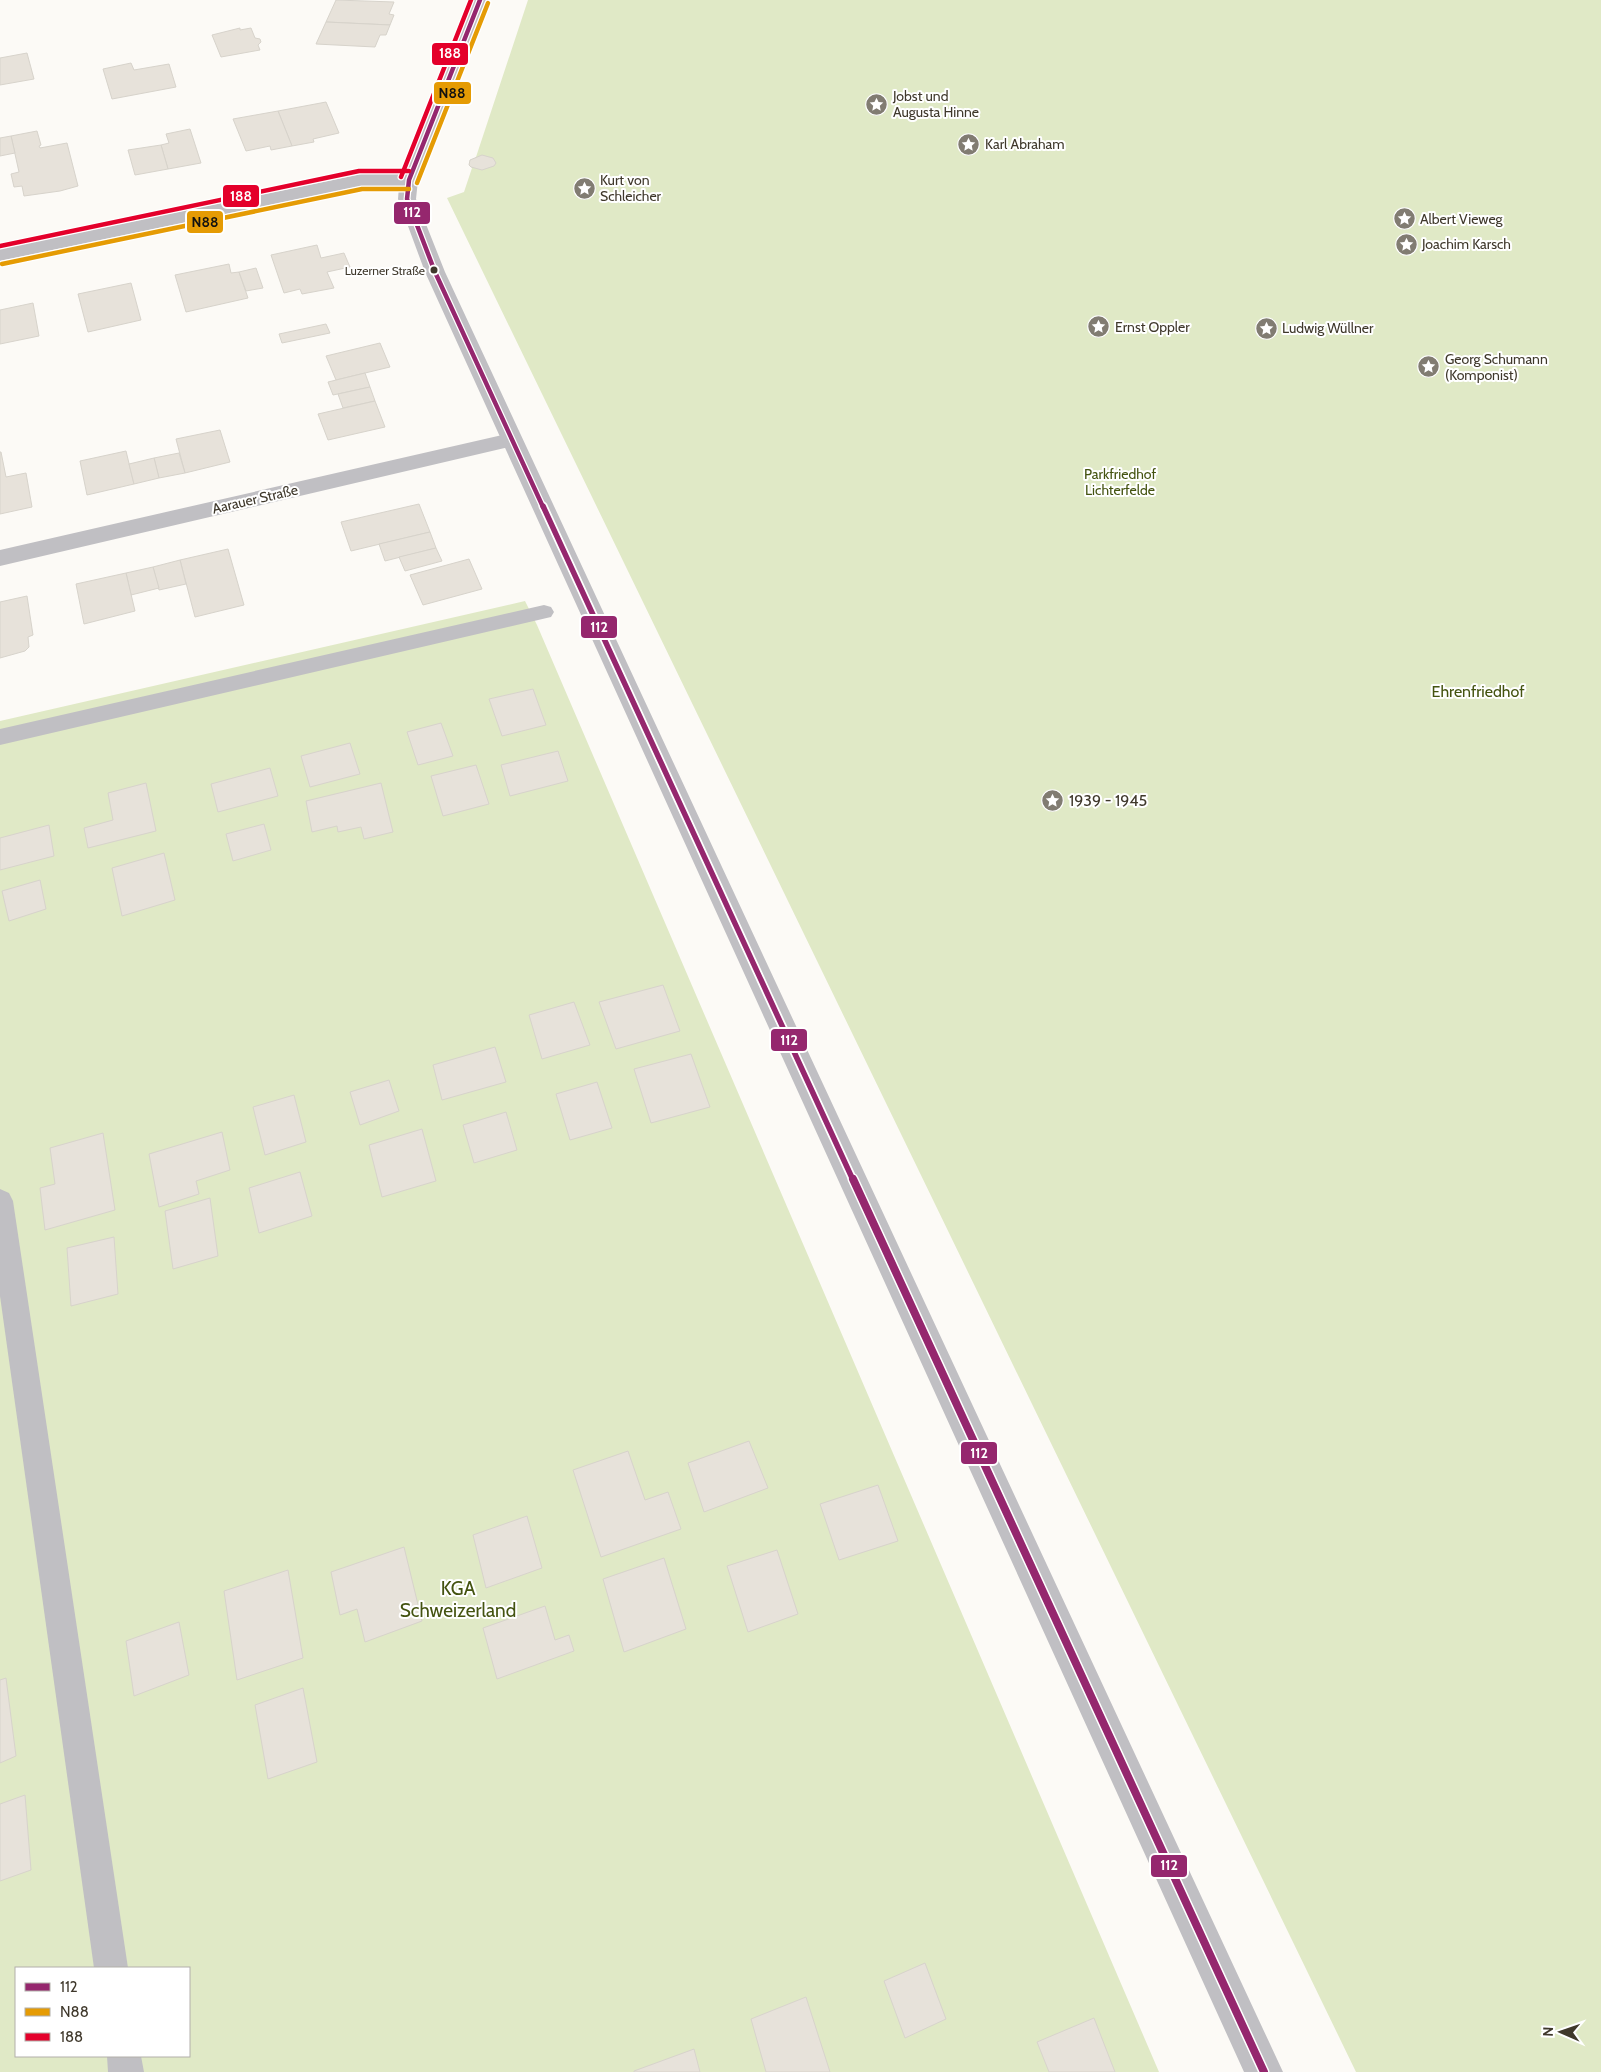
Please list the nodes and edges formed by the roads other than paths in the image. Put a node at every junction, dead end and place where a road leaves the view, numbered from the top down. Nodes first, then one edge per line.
1 (480, 0) edge
2 (410, 180) junction
3 (0, 255) edge
4 (511, 440) junction
5 (0, 558) edge
6 (544, 612) dead end
7 (0, 737) edge
8 (0, 1201) edge
9 (111, 1967) edge
10 (124, 2057) edge
11 (126, 2072) edge
12 (1264, 2072) edge

1 - 2 street
2 - 3 street
2 - 4 street
4 - 5 street, Aarauer Straße
4 - 12 street
6 - 7 lane
8 - 9 lane
10 - 11 lane

